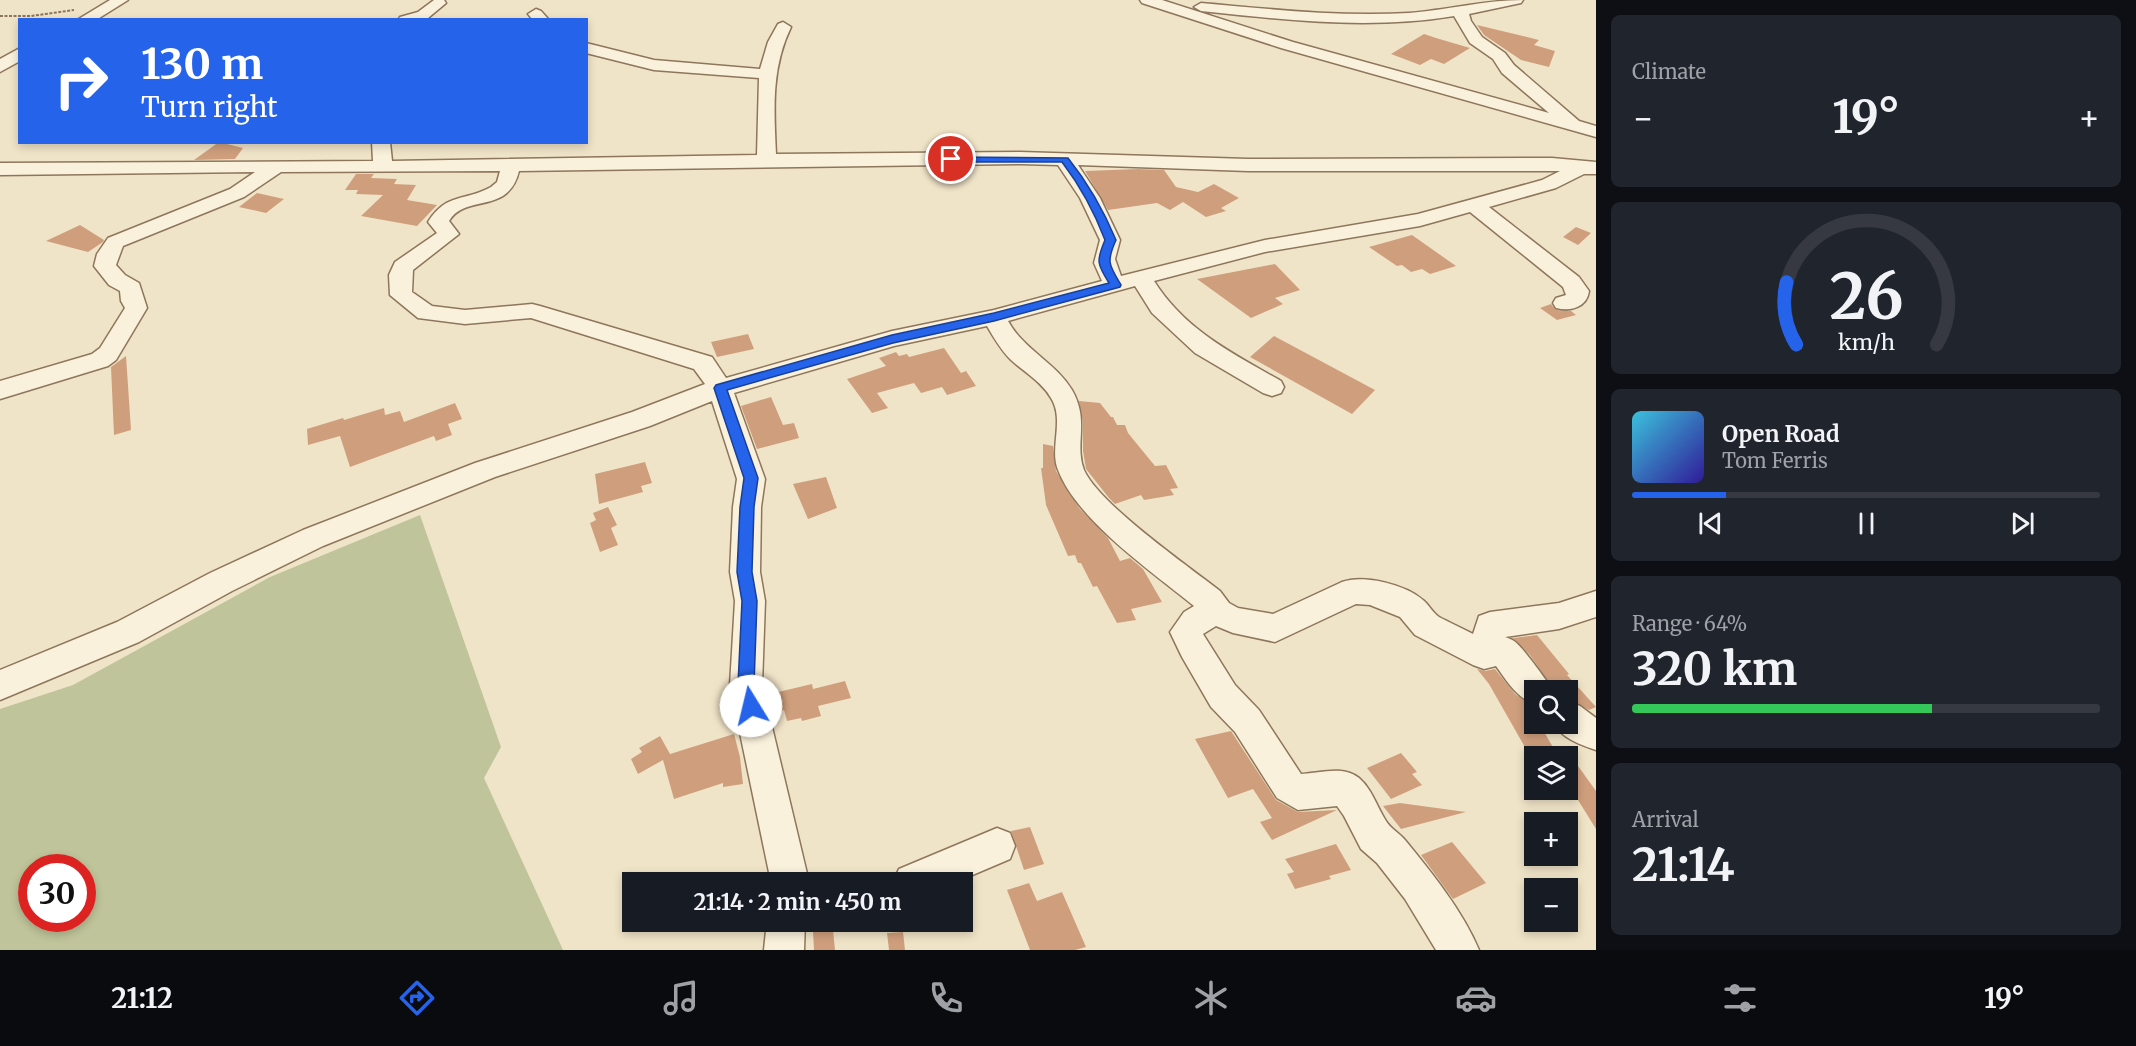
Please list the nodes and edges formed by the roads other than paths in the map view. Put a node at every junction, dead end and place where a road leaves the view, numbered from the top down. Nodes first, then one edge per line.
1 (1147, 0) edge
2 (1155, 0) edge
3 (1442, 0) edge
4 (1516, 0) edge
5 (117, 2) edge
6 (1496, 2) edge
7 (439, 3) dead end
8 (1459, 11) junction
9 (88, 18) edge
10 (412, 18) edge
11 (783, 27) dead end
12 (588, 48) edge
13 (18, 54) edge
14 (0, 66) edge
15 (766, 74) junction
16 (1573, 125) junction
17 (1596, 132) edge
18 (381, 144) edge
19 (767, 160) junction
20 (1064, 160) junction
21 (278, 166) junction
22 (511, 166) junction
23 (383, 167) junction
24 (1589, 168) edge
25 (0, 169) edge
26 (1472, 204) junction
27 (1141, 277) junction
28 (1116, 285) junction
29 (1564, 303) dead end
30 (994, 317) junction
31 (1272, 387) dead end
32 (720, 388) junction
33 (0, 390) edge
34 (1209, 600) junction
35 (1596, 604) edge
36 (1487, 648) junction
37 (1525, 680) edge
38 (0, 685) edge
39 (1578, 725) edge
40 (1596, 734) edge
41 (997, 846) dead end
42 (790, 872) edge
43 (936, 872) edge
44 (785, 932) edge
45 (784, 950) edge
46 (1459, 950) edge

1 - 16 street
2 - 8 street
3 - 8 street
4 - 6 street
5 - 9 street
6 - 8 street
7 - 10 street
8 - 16 street
11 - 15 street
12 - 15 street
13 - 14 street
15 - 19 street
16 - 17 street
18 - 23 street
19 - 20 street
19 - 22 street
20 - 24 street
20 - 28 street
21 - 23 street
21 - 25 street
21 - 33 street
22 - 23 street
22 - 32 street
24 - 26 street
26 - 27 street
26 - 29 street
27 - 28 street
27 - 31 street
28 - 30 street
30 - 32 street
30 - 34 street
32 - 38 street
32 - 42 street
34 - 36 street
34 - 46 street
35 - 36 street
36 - 37 street
39 - 40 street
41 - 43 street
44 - 45 street

